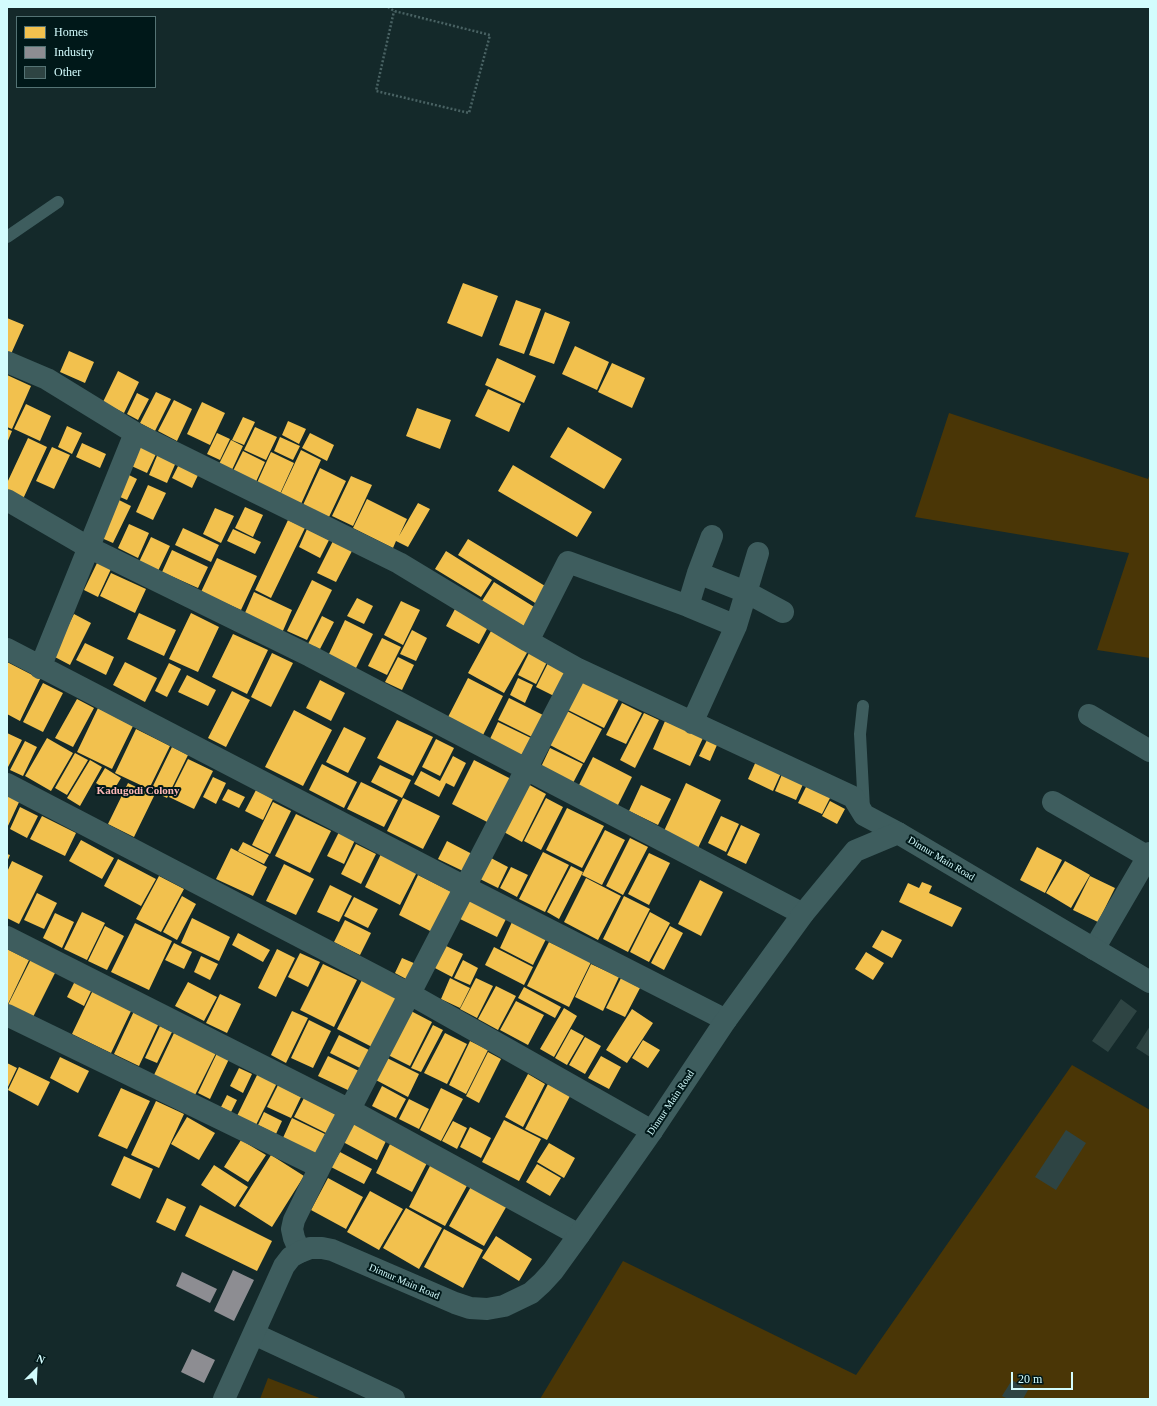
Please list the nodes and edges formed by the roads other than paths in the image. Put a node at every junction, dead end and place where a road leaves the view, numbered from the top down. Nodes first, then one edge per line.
1 (58, 202) dead end
2 (7, 236) edge
3 (7, 362) edge
4 (135, 433) junction
5 (7, 500) edge
6 (712, 536) dead end
7 (88, 547) junction
8 (758, 553) dead end
9 (698, 573) junction
10 (746, 592) junction
11 (688, 606) junction
12 (783, 612) dead end
13 (736, 626) junction
14 (528, 641) junction
15 (7, 649) edge
16 (40, 668) junction
17 (578, 669) junction
18 (863, 706) dead end
19 (1089, 715) dead end
20 (692, 723) junction
21 (1150, 751) edge
22 (526, 768) junction
23 (7, 784) edge
24 (1053, 802) dead end
25 (864, 815) junction
26 (898, 833) junction
27 (1149, 856) edge
28 (465, 887) junction
29 (803, 914) junction
30 (7, 937) edge
31 (1094, 949) junction
32 (1150, 982) edge
33 (410, 994) junction
34 (7, 1015) edge
35 (726, 1020) junction
36 (350, 1110) junction
37 (652, 1131) junction
38 (320, 1167) junction
39 (579, 1235) junction
40 (300, 1252) junction
41 (254, 1334) junction
42 (224, 1399) edge
43 (394, 1399) edge

1 - 2 lane
3 - 4 street
4 - 7 street
4 - 14 street
5 - 7 street
6 - 9 street
7 - 16 street
7 - 22 street
8 - 10 street
9 - 10 street
9 - 11 street
10 - 12 street
10 - 13 street
11 - 13 street
11 - 14 street
13 - 20 street
14 - 17 street
15 - 16 street
16 - 28 street
17 - 20 street
17 - 22 street
18 - 25 lane
19 - 21 street
20 - 25 street
22 - 28 street
22 - 29 street
23 - 33 street
24 - 27 street
25 - 26 street
26 - 29 street, Dinnur Main Road
26 - 31 street, Dinnur Main Road
27 - 31 street
28 - 33 street
28 - 35 street
29 - 35 street, Dinnur Main Road
30 - 36 street
31 - 32 street, Dinnur Main Road
33 - 36 street
33 - 37 street
34 - 38 street
35 - 37 street, Dinnur Main Road
36 - 38 street
36 - 39 street
37 - 39 street, Dinnur Main Road
38 - 40 street
39 - 40 street, Dinnur Main Road
40 - 41 street, Dinnur Main Road
41 - 42 street, Dinnur Main Road
41 - 43 street

